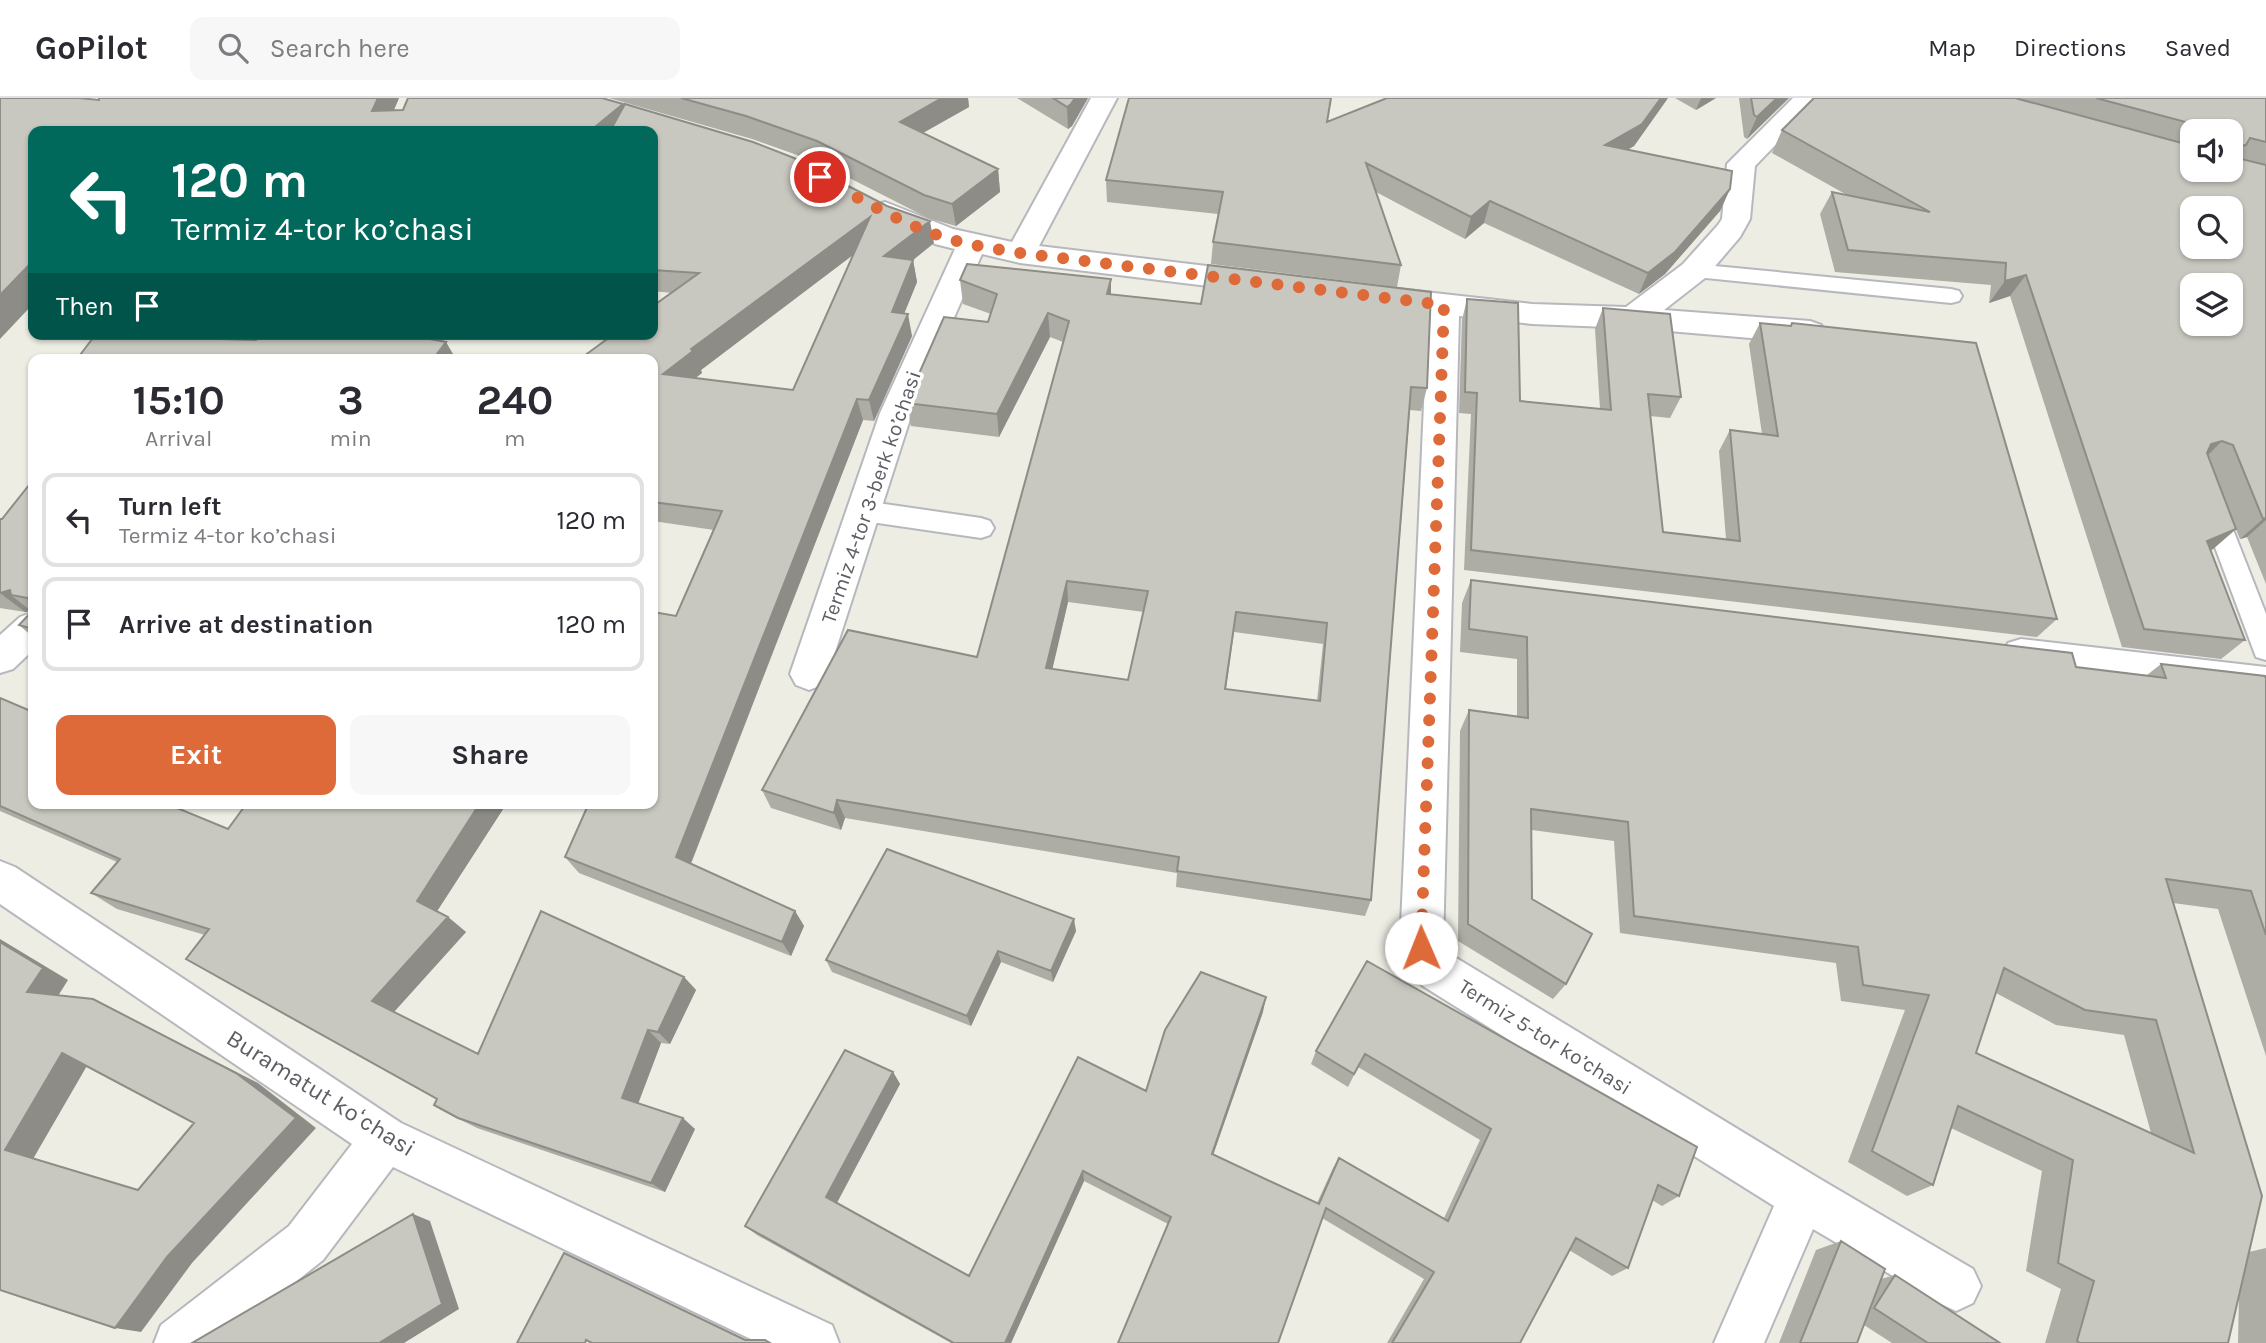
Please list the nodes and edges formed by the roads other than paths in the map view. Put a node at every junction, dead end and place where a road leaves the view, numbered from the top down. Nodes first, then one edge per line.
1 (1104, 98) edge
2 (1808, 98) edge
3 (856, 196) edge
4 (972, 244) junction
5 (1020, 253) junction
6 (1694, 271) junction
7 (1280, 285) edge
8 (1348, 293) edge
9 (1951, 296) dead end
10 (1444, 305) junction
11 (1633, 318) junction
12 (1841, 334) edge
13 (2204, 486) edge
14 (864, 511) junction
15 (981, 528) dead end
16 (28, 632) edge
17 (2266, 649) edge
18 (1990, 650) edge
19 (0, 658) edge
20 (809, 674) dead end
21 (2266, 683) edge
22 (0, 880) edge
23 (385, 1139) junction
24 (1802, 1196) junction
25 (1956, 1286) dead end
26 (179, 1343) edge
27 (814, 1343) edge
28 (1738, 1343) edge

1 - 5 street
2 - 6 street
3 - 4 street
4 - 5 street
4 - 14 street, Termiz 4-tor 3-berk koʼchasi
5 - 7 street
6 - 9 lane
6 - 11 street
8 - 10 street
10 - 11 street
10 - 24 street, Termiz 5-tor koʼchasi
11 - 12 street
13 - 17 lane
14 - 15 lane
14 - 20 street, Termiz 4-tor 3-berk koʼchasi
16 - 19 street
18 - 21 street
22 - 23 street, Buramatut koʻchasi
23 - 26 street
23 - 27 street, Buramatut koʻchasi
24 - 25 street, Termiz 5-tor koʼchasi
24 - 28 street

